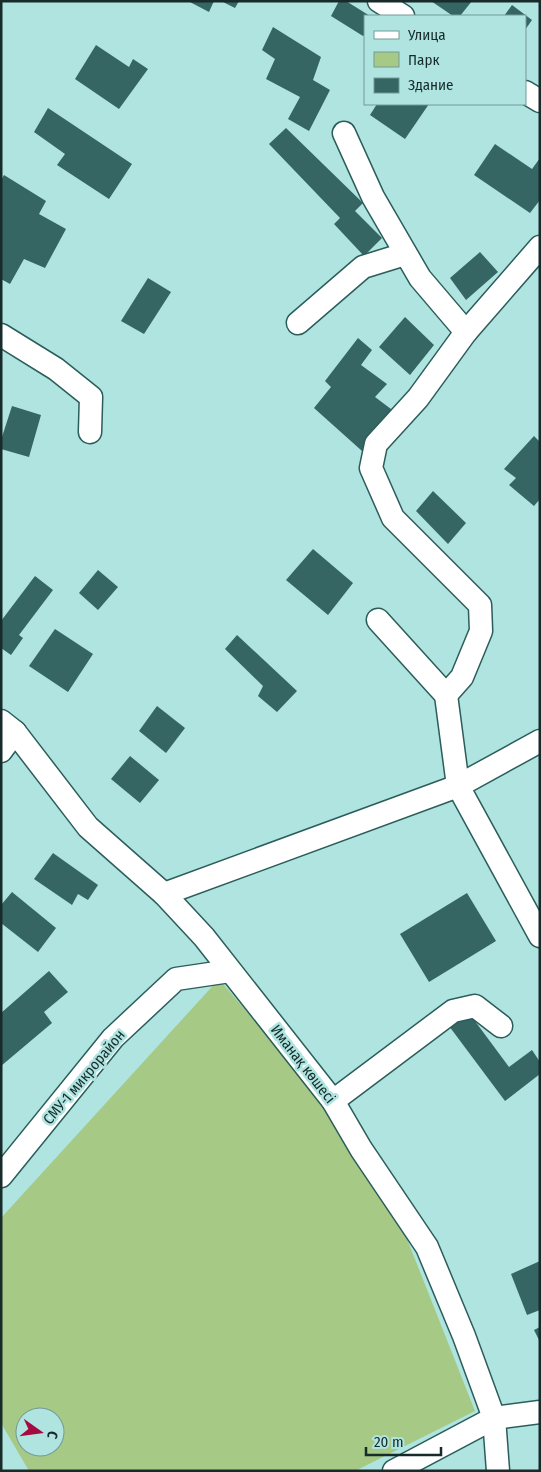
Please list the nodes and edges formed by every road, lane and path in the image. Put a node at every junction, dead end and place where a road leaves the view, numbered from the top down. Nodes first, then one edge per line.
1 (379, 1) edge
2 (401, 15) edge
3 (526, 93) edge
4 (540, 102) edge
5 (344, 133) dead end
6 (540, 248) edge
7 (406, 254) junction
8 (298, 323) dead end
9 (466, 332) junction
10 (1, 335) edge
11 (90, 432) dead end
12 (378, 620) dead end
13 (446, 695) junction
14 (8, 727) edge
15 (540, 741) edge
16 (1, 751) edge
17 (458, 786) junction
18 (164, 894) junction
19 (540, 936) edge
20 (230, 971) junction
21 (501, 1026) dead end
22 (333, 1101) junction
23 (1, 1176) edge
24 (540, 1412) edge
25 (494, 1418) junction
26 (394, 1471) edge
27 (498, 1471) edge

1 - 2 street
3 - 4 street
5 - 7 street
6 - 9 street
7 - 8 street
7 - 9 street
9 - 13 street
10 - 11 street
12 - 13 street
13 - 17 street
14 - 16 street
14 - 18 street, Иманақ көшесі
15 - 17 street
17 - 18 street
17 - 19 street
18 - 20 street, Иманақ көшесі
20 - 22 street, Иманақ көшесі
20 - 23 street, СМУ-1 микрорайон
21 - 22 street
22 - 25 street, Иманақ көшесі
24 - 25 street
25 - 26 street
25 - 27 street, Иманақ көшесі

